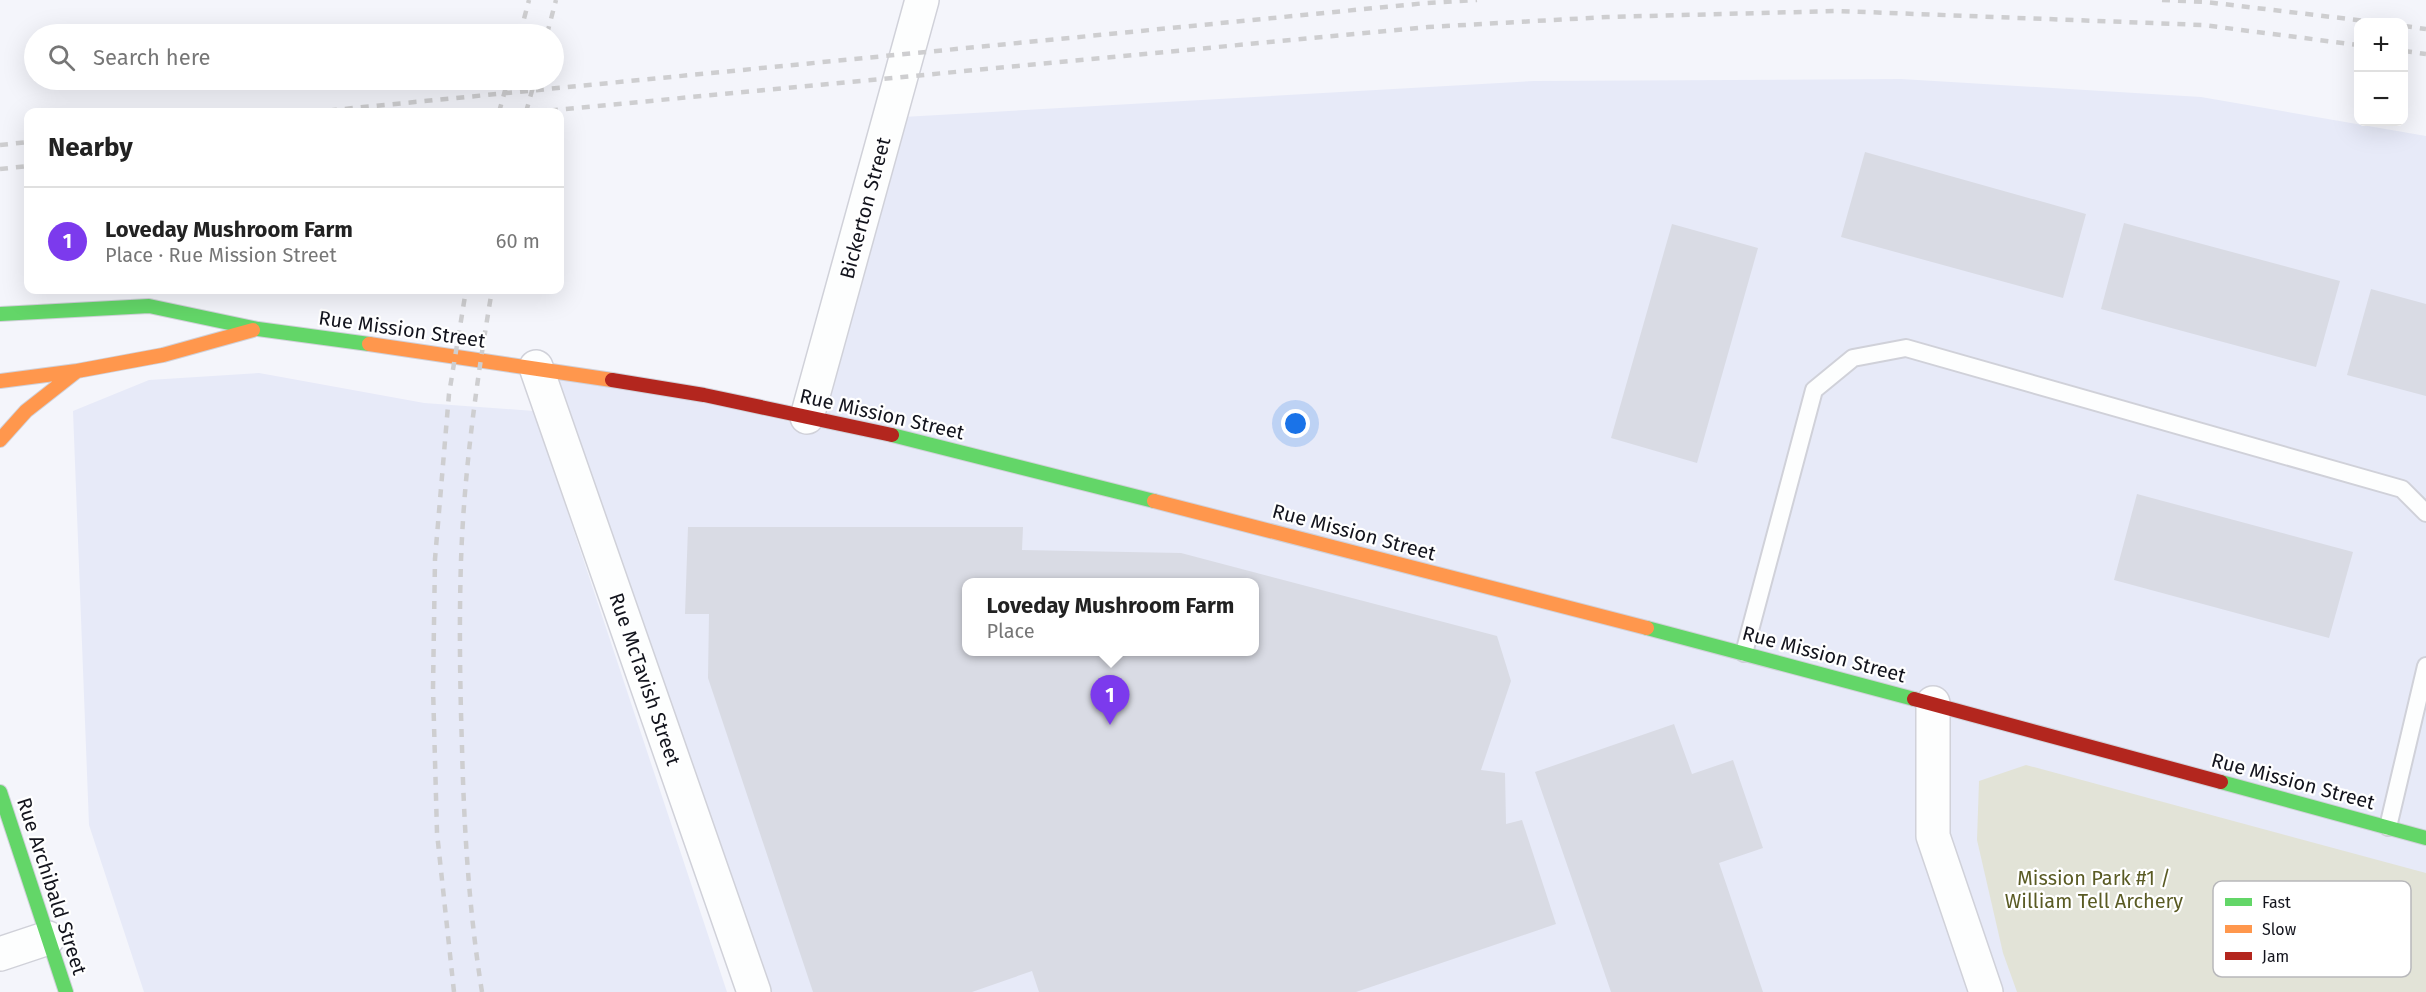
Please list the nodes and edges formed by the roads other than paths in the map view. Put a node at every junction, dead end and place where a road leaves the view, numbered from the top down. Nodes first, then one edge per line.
1 (922, 0) edge
2 (0, 314) edge
3 (258, 329) junction
4 (536, 367) junction
5 (77, 371) junction
6 (0, 381) edge
7 (807, 417) junction
8 (0, 440) edge
9 (2426, 513) edge
10 (1744, 653) junction
11 (2426, 666) edge
12 (1933, 703) junction
13 (0, 792) edge
14 (2388, 827) junction
15 (2426, 838) edge
16 (48, 938) junction
17 (0, 954) edge
18 (66, 992) edge
19 (754, 992) edge
20 (1986, 992) edge

1 - 7 street, Bickerton Street
2 - 3 street, Rue Mission Street
3 - 4 street, Rue Mission Street
3 - 5 street, Rue Mission Street
4 - 7 street, Rue Mission Street
4 - 19 street, Rue McTavish Street
5 - 6 street, Rue Mission Street
5 - 8 street
7 - 10 street, Rue Mission Street
9 - 10 lane
10 - 12 street, Rue Mission Street
11 - 14 lane
12 - 14 street, Rue Mission Street
12 - 20 street
13 - 16 street, Rue Archibald Street
14 - 15 street, Rue Mission Street
16 - 17 street
16 - 18 street, Rue Archibald Street

